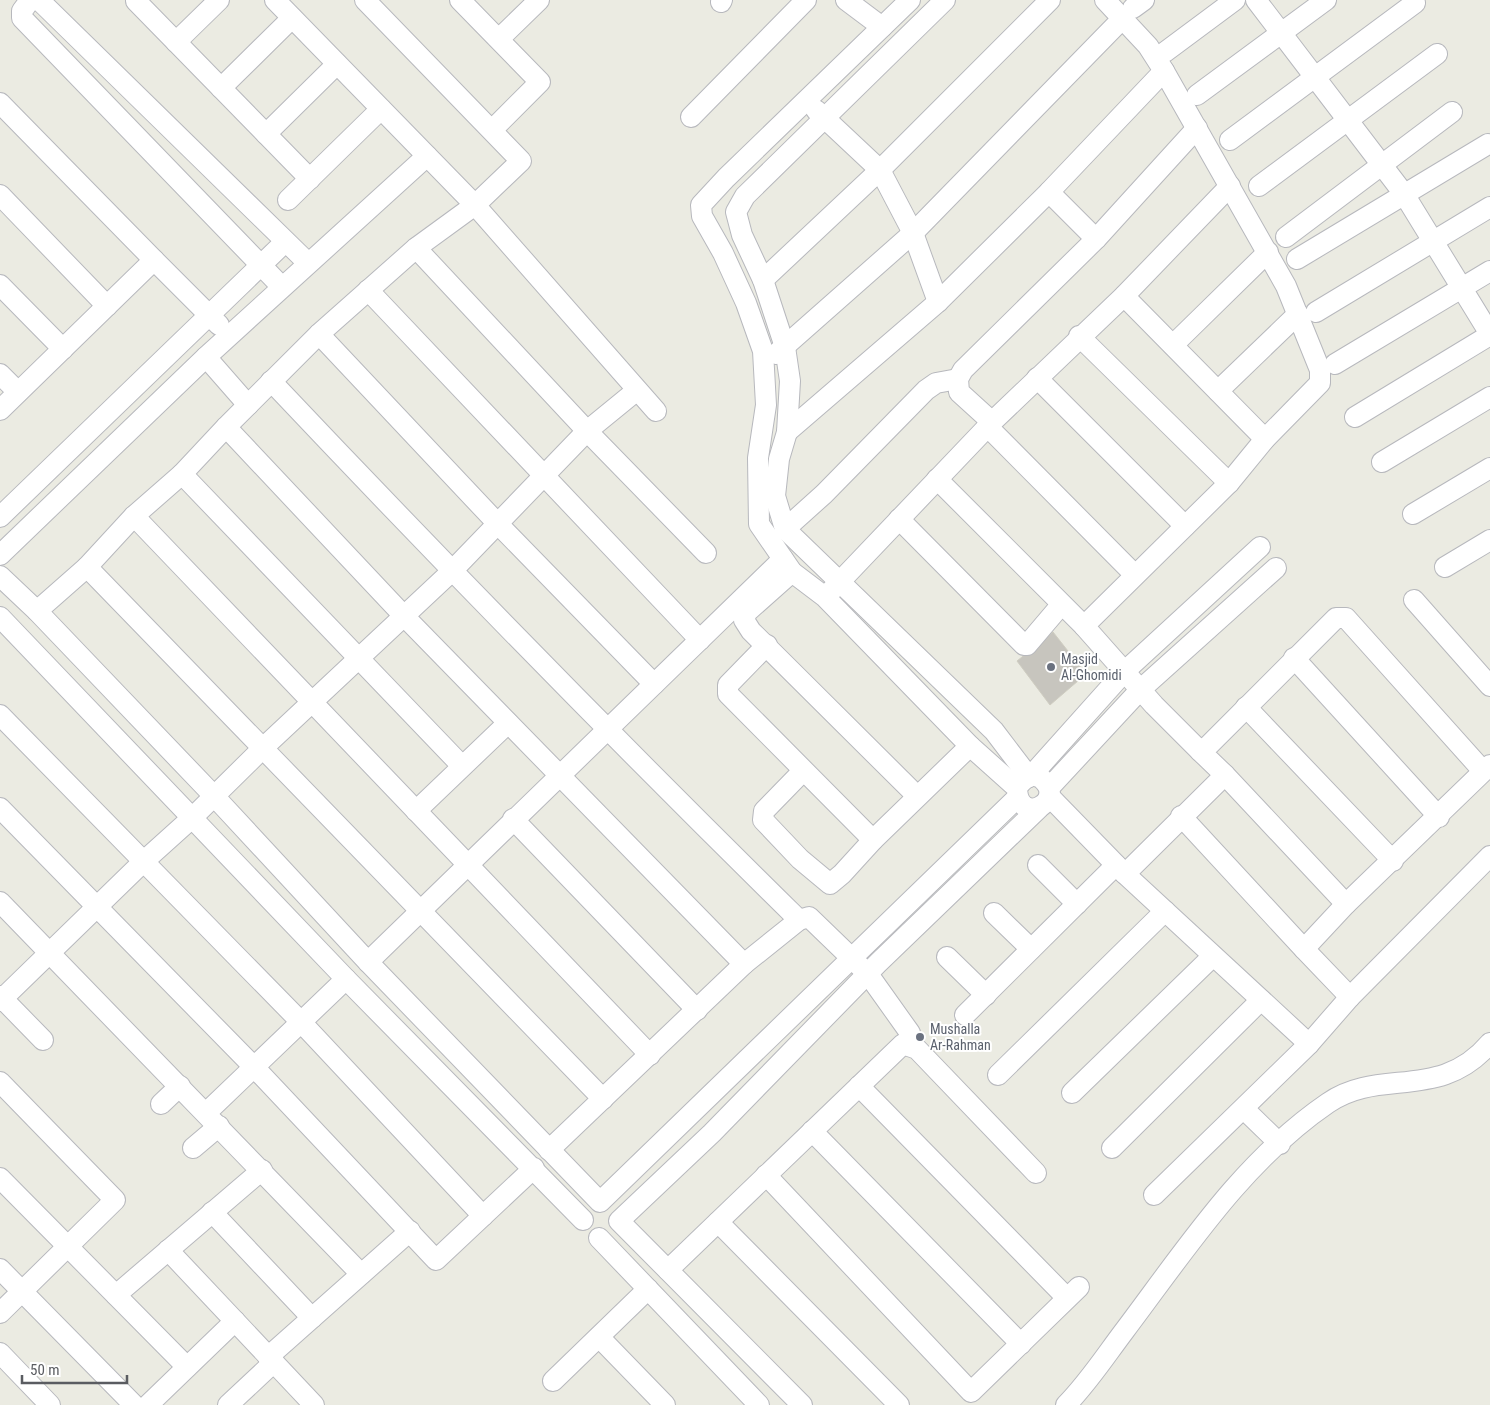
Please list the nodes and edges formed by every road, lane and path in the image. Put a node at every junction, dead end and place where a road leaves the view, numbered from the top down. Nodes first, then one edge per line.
1 (30, 0) edge
2 (40, 0) edge
3 (220, 0) edge
4 (275, 0) edge
5 (365, 0) edge
6 (460, 0) edge
7 (539, 0) edge
8 (806, 0) edge
9 (846, 0) edge
10 (910, 0) edge
11 (945, 0) edge
12 (1050, 0) edge
13 (1105, 0) edge
14 (1235, 0) edge
15 (1256, 0) edge
16 (1326, 0) edge
17 (136, 1) edge
18 (1416, 3) dead end
19 (1133, 9) edge
20 (292, 18) junction
21 (882, 28) junction
22 (1281, 33) junction
23 (498, 39) junction
24 (176, 42) junction
25 (1437, 54) dead end
26 (1164, 61) junction
27 (337, 64) junction
28 (1315, 77) junction
29 (221, 88) junction
30 (1198, 95) dead end
31 (806, 102) junction
32 (0, 103) edge
33 (381, 109) junction
34 (1452, 112) dead end
35 (691, 118) dead end
36 (827, 118) junction
37 (1348, 120) junction
38 (1196, 128) junction
39 (492, 130) junction
40 (266, 134) junction
41 (1230, 140) dead end
42 (1488, 144) dead end
43 (427, 156) junction
44 (200, 159) junction
45 (1382, 165) junction
46 (880, 170) junction
47 (178, 179) junction
48 (310, 179) junction
49 (1230, 186) junction
50 (1259, 186) dead end
51 (1049, 192) junction
52 (1404, 194) junction
53 (0, 195) edge
54 (288, 200) dead end
55 (475, 205) junction
56 (1490, 207) edge
57 (913, 233) junction
58 (1286, 238) dead end
59 (1096, 239) junction
60 (285, 242) junction
61 (1433, 242) junction
62 (416, 248) junction
63 (1268, 252) junction
64 (1297, 259) dead end
65 (154, 260) junction
66 (308, 263) junction
67 (261, 265) junction
68 (1490, 271) edge
69 (763, 280) junction
70 (0, 285) edge
71 (282, 287) junction
72 (1462, 288) junction
73 (368, 290) junction
74 (1124, 296) junction
75 (938, 302) junction
76 (108, 306) junction
77 (1307, 313) junction
78 (209, 315) junction
79 (320, 334) junction
80 (1490, 335) edge
81 (228, 336) junction
82 (1079, 336) junction
83 (1174, 345) junction
84 (785, 347) junction
85 (63, 349) junction
86 (206, 357) junction
87 (764, 364) junction
88 (1335, 364) dead end
89 (0, 374) edge
90 (1036, 378) junction
91 (958, 379) junction
92 (271, 381) junction
93 (636, 391) junction
94 (1218, 391) junction
95 (18, 392) junction
96 (1490, 397) edge
97 (248, 405) junction
98 (0, 410) edge
99 (656, 411) dead end
100 (1355, 416) dead end
101 (990, 424) junction
102 (226, 427) junction
103 (587, 431) junction
104 (787, 432) junction
105 (1265, 438) junction
106 (64, 455) junction
107 (1382, 462) dead end
108 (1490, 468) edge
109 (82, 474) junction
110 (182, 474) junction
111 (543, 476) junction
112 (937, 479) junction
113 (1229, 483) junction
114 (1, 514) edge
115 (1413, 514) dead end
116 (134, 516) junction
117 (899, 519) junction
118 (497, 523) junction
119 (1185, 526) junction
120 (785, 529) junction
121 (1490, 540) edge
122 (1260, 547) dead end
123 (706, 553) dead end
124 (0, 555) edge
125 (86, 566) junction
126 (787, 566) junction
127 (1445, 567) dead end
128 (1276, 568) dead end
129 (451, 572) junction
130 (1135, 575) junction
131 (0, 576) edge
132 (832, 590) junction
133 (1414, 600) dead end
134 (1061, 605) junction
135 (37, 611) junction
136 (403, 615) junction
137 (0, 617) edge
138 (1084, 626) junction
139 (700, 640) junction
140 (767, 644) junction
141 (358, 657) junction
142 (1294, 658) junction
143 (1124, 671) junction
144 (654, 684) junction
145 (1490, 686) edge
146 (1140, 690) junction
147 (313, 703) junction
148 (1246, 707) junction
149 (1090, 709) junction
150 (0, 715) edge
151 (508, 723) junction
152 (1107, 725) junction
153 (606, 729) junction
154 (970, 746) junction
155 (264, 747) junction
156 (1200, 751) junction
157 (462, 766) junction
158 (1487, 768) edge
159 (803, 771) junction
160 (559, 774) junction
161 (1225, 774) junction
162 (1023, 785) junction
163 (214, 796) junction
164 (917, 796) junction
165 (1046, 797) junction
166 (0, 808) edge
167 (416, 811) junction
168 (1181, 816) junction
169 (193, 817) junction
170 (1438, 817) junction
171 (512, 819) junction
172 (873, 840) junction
173 (1490, 856) edge
174 (1393, 860) junction
175 (143, 862) junction
176 (466, 864) junction
177 (1038, 865) dead end
178 (1121, 870) junction
179 (0, 902) edge
180 (1077, 904) junction
181 (1346, 904) junction
182 (96, 908) junction
183 (420, 909) junction
184 (1165, 911) junction
185 (994, 913) dead end
186 (798, 920) junction
187 (863, 946) junction
188 (1032, 949) junction
189 (1304, 950) junction
190 (49, 953) junction
191 (1213, 956) junction
192 (947, 957) dead end
193 (368, 962) junction
194 (744, 964) junction
195 (873, 968) junction
196 (346, 979) junction
197 (986, 994) junction
198 (1350, 997) junction
199 (1, 998) edge
200 (1261, 1000) junction
201 (697, 1010) junction
202 (966, 1015) dead end
203 (301, 1022) junction
204 (43, 1040) dead end
205 (1490, 1043) edge
206 (1309, 1044) junction
207 (910, 1045) junction
208 (650, 1055) junction
209 (254, 1067) junction
210 (998, 1075) dead end
211 (0, 1082) edge
212 (180, 1086) junction
213 (859, 1086) junction
214 (1072, 1093) dead end
215 (603, 1099) junction
216 (161, 1104) dead end
217 (1244, 1108) junction
218 (693, 1113) junction
219 (212, 1119) junction
220 (812, 1131) junction
221 (533, 1133) junction
222 (712, 1133) junction
223 (1280, 1144) junction
224 (193, 1148) dead end
225 (1112, 1148) dead end
226 (515, 1149) junction
227 (549, 1150) junction
228 (534, 1168) junction
229 (262, 1170) junction
230 (1036, 1173) dead end
231 (766, 1175) junction
232 (0, 1178) edge
233 (1154, 1195) dead end
234 (600, 1202) junction
235 (212, 1212) junction
236 (483, 1216) junction
237 (583, 1220) junction
238 (619, 1221) junction
239 (718, 1222) junction
240 (410, 1231) junction
241 (599, 1238) junction
242 (68, 1247) junction
243 (168, 1250) junction
244 (0, 1269) edge
245 (668, 1270) junction
246 (362, 1274) junction
247 (648, 1289) junction
248 (21, 1290) junction
249 (116, 1295) junction
250 (0, 1313) edge
251 (312, 1318) junction
252 (235, 1321) junction
253 (599, 1337) junction
254 (1021, 1344) junction
255 (0, 1353) edge
256 (271, 1359) junction
257 (187, 1368) junction
258 (553, 1381) dead end
259 (312, 1404) edge
260 (50, 1405) edge
261 (134, 1405) edge
262 (148, 1405) edge
263 (228, 1405) edge
264 (665, 1405) edge
265 (759, 1405) edge
266 (802, 1405) edge
267 (899, 1405) edge
268 (1066, 1405) edge

1 - 47 street
2 - 44 street
3 - 24 street
4 - 20 street
5 - 39 street
6 - 23 street
7 - 23 street
8 - 35 street
9 - 21 street
10 - 21 street
11 - 36 street
12 - 46 street
13 - 19 street
14 - 26 street
15 - 22 street
16 - 22 street
17 - 24 street
18 - 28 street
19 - 26 street
19 - 57 street
20 - 27 street
20 - 29 street
21 - 31 street
22 - 28 street
22 - 30 street
23 - 39 street
24 - 29 street
25 - 37 street
26 - 38 street
26 - 51 street
27 - 33 street
27 - 40 street
28 - 37 street
28 - 41 street
29 - 40 street
31 - 36 street
31 - 87 street
32 - 65 street
33 - 43 street
33 - 48 street
34 - 45 street
36 - 46 street
36 - 69 street
37 - 45 street
37 - 50 street
38 - 49 street
38 - 59 street
39 - 55 street
40 - 48 street
42 - 52 street
43 - 55 street
43 - 66 street
44 - 47 street
44 - 60 street
45 - 52 street
45 - 58 street
46 - 57 street
46 - 69 street
47 - 67 street
48 - 54 street
49 - 63 street
49 - 74 street
51 - 59 street
51 - 75 street
52 - 61 street
52 - 64 street
53 - 76 street
55 - 62 street
55 - 93 street
56 - 61 street
57 - 75 street
57 - 84 street
59 - 91 street
60 - 66 street
60 - 67 street
61 - 72 street
61 - 77 street
62 - 73 street
62 - 103 street
63 - 77 street
63 - 83 street
65 - 76 street
65 - 78 street
66 - 71 street
67 - 71 street
67 - 78 street
68 - 72 street
69 - 84 street
70 - 85 street
71 - 81 street
72 - 80 street
72 - 88 street
73 - 79 street
73 - 111 street
74 - 82 street
74 - 83 street
75 - 104 street
76 - 85 street
77 - 94 street
77 - 105 street
78 - 81 street
78 - 106 street
79 - 92 street
79 - 118 street
80 - 100 street
81 - 86 street
82 - 90 street
82 - 113 street
83 - 94 street
84 - 87 street
84 - 104 street
85 - 95 street
86 - 97 street
86 - 109 street
87 - 126 street
89 - 95 street
90 - 101 street
90 - 119 street
91 - 101 street
91 - 120 street
92 - 97 street
92 - 129 street
93 - 99 street
93 - 103 street
94 - 105 street
95 - 98 street
96 - 107 street
97 - 102 street
101 - 112 street
101 - 130 street
102 - 110 street
102 - 136 street
103 - 111 street
103 - 123 street
104 - 120 street
105 - 113 street
106 - 109 street
106 - 114 street
108 - 115 street
109 - 124 street
110 - 116 street
110 - 141 street
111 - 118 street
111 - 139 street
112 - 117 street
112 - 134 street
113 - 119 street
116 - 125 street
116 - 147 street
117 - 132 street
117 - 134 street
118 - 129 street
118 - 144 street
119 - 130 street
120 - 132 street
121 - 127 street
122 - 143 street
125 - 135 street
125 - 155 street
126 - 132 street
126 - 139 street
126 - 140 street
128 - 146 street
129 - 136 street
129 - 153 street
130 - 138 street
131 - 135 street
132 - 154 street
132 - 162 street
133 - 145 street
134 - 138 street
135 - 163 street
136 - 141 street
136 - 151 street
137 - 169 street
138 - 143 street
139 - 144 street
140 - 159 street
140 - 164 street
141 - 147 street
141 - 157 street
142 - 148 street
142 - 158 street
142 - 170 street
143 - 146 street
143 - 149 street
144 - 153 street
146 - 152 street
146 - 156 street
147 - 155 street
147 - 167 street
148 - 156 street
148 - 174 street
149 - 152 street
149 - 162 street
150 - 175 street
151 - 157 street
151 - 160 street
152 - 165 street
153 - 160 street
153 - 186 street
154 - 162 street
154 - 164 street
155 - 163 street
155 - 183 street
156 - 161 street
157 - 167 street
158 - 170 street
159 - 172 street
159 - 172 street
160 - 171 street
160 - 194 street
161 - 168 street
161 - 181 street
162 - 165 street
162 - 165 street
162 - 187 street
163 - 169 street
163 - 193 street
164 - 172 street
165 - 178 street
165 - 195 street
166 - 182 street
167 - 176 street
168 - 178 street
168 - 189 street
169 - 175 street
169 - 196 street
170 - 174 street
171 - 176 street
171 - 201 street
173 - 198 street
174 - 181 street
175 - 182 street
175 - 203 street
176 - 183 street
176 - 208 street
177 - 180 street
178 - 180 street
178 - 184 street
179 - 190 street
180 - 188 street
181 - 189 street
182 - 190 street
182 - 209 street
183 - 193 street
183 - 215 street
184 - 191 street
184 - 210 street
185 - 188 street
186 - 187 street
186 - 194 street
187 - 195 street
187 - 218 street
188 - 197 street
189 - 198 street
190 - 199 street
190 - 212 street
191 - 200 street
191 - 214 street
192 - 197 street
193 - 221 street
194 - 201 street
195 - 207 street
195 - 222 street
196 - 203 street
196 - 226 street
197 - 202 street
198 - 206 street
199 - 204 street
200 - 206 street
200 - 225 street
201 - 208 street
203 - 209 street
203 - 236 street
205 - 223 street
206 - 217 street
207 - 213 street
207 - 230 street
208 - 215 street
209 - 219 street
209 - 240 street
211 - 242 street
212 - 216 street
212 - 219 street
213 - 220 street
213 - 254 street
215 - 227 street
217 - 223 street
217 - 233 street
218 - 222 street
218 - 234 street
219 - 224 street
219 - 229 street
220 - 231 street
220 - 254 street
221 - 226 street
221 - 227 street
222 - 238 street
223 - 268 street
226 - 228 street
227 - 234 street
228 - 236 street
228 - 237 street
229 - 235 street
229 - 246 street
231 - 239 street
231 - 254 street
232 - 242 street
234 - 237 street
234 - 238 street
235 - 243 street
235 - 251 street
236 - 240 street
237 - 241 street
238 - 241 street
238 - 245 street
239 - 245 street
239 - 267 street
240 - 246 street
241 - 247 street
242 - 248 street
242 - 249 street
243 - 249 street
243 - 252 street
244 - 248 street
245 - 266 street
246 - 251 street
247 - 253 street
247 - 265 street
248 - 250 street
248 - 261 street
249 - 257 street
251 - 256 street
252 - 256 street
252 - 257 street
253 - 258 street
253 - 264 street
255 - 260 street
256 - 259 street
256 - 263 street
257 - 262 street

